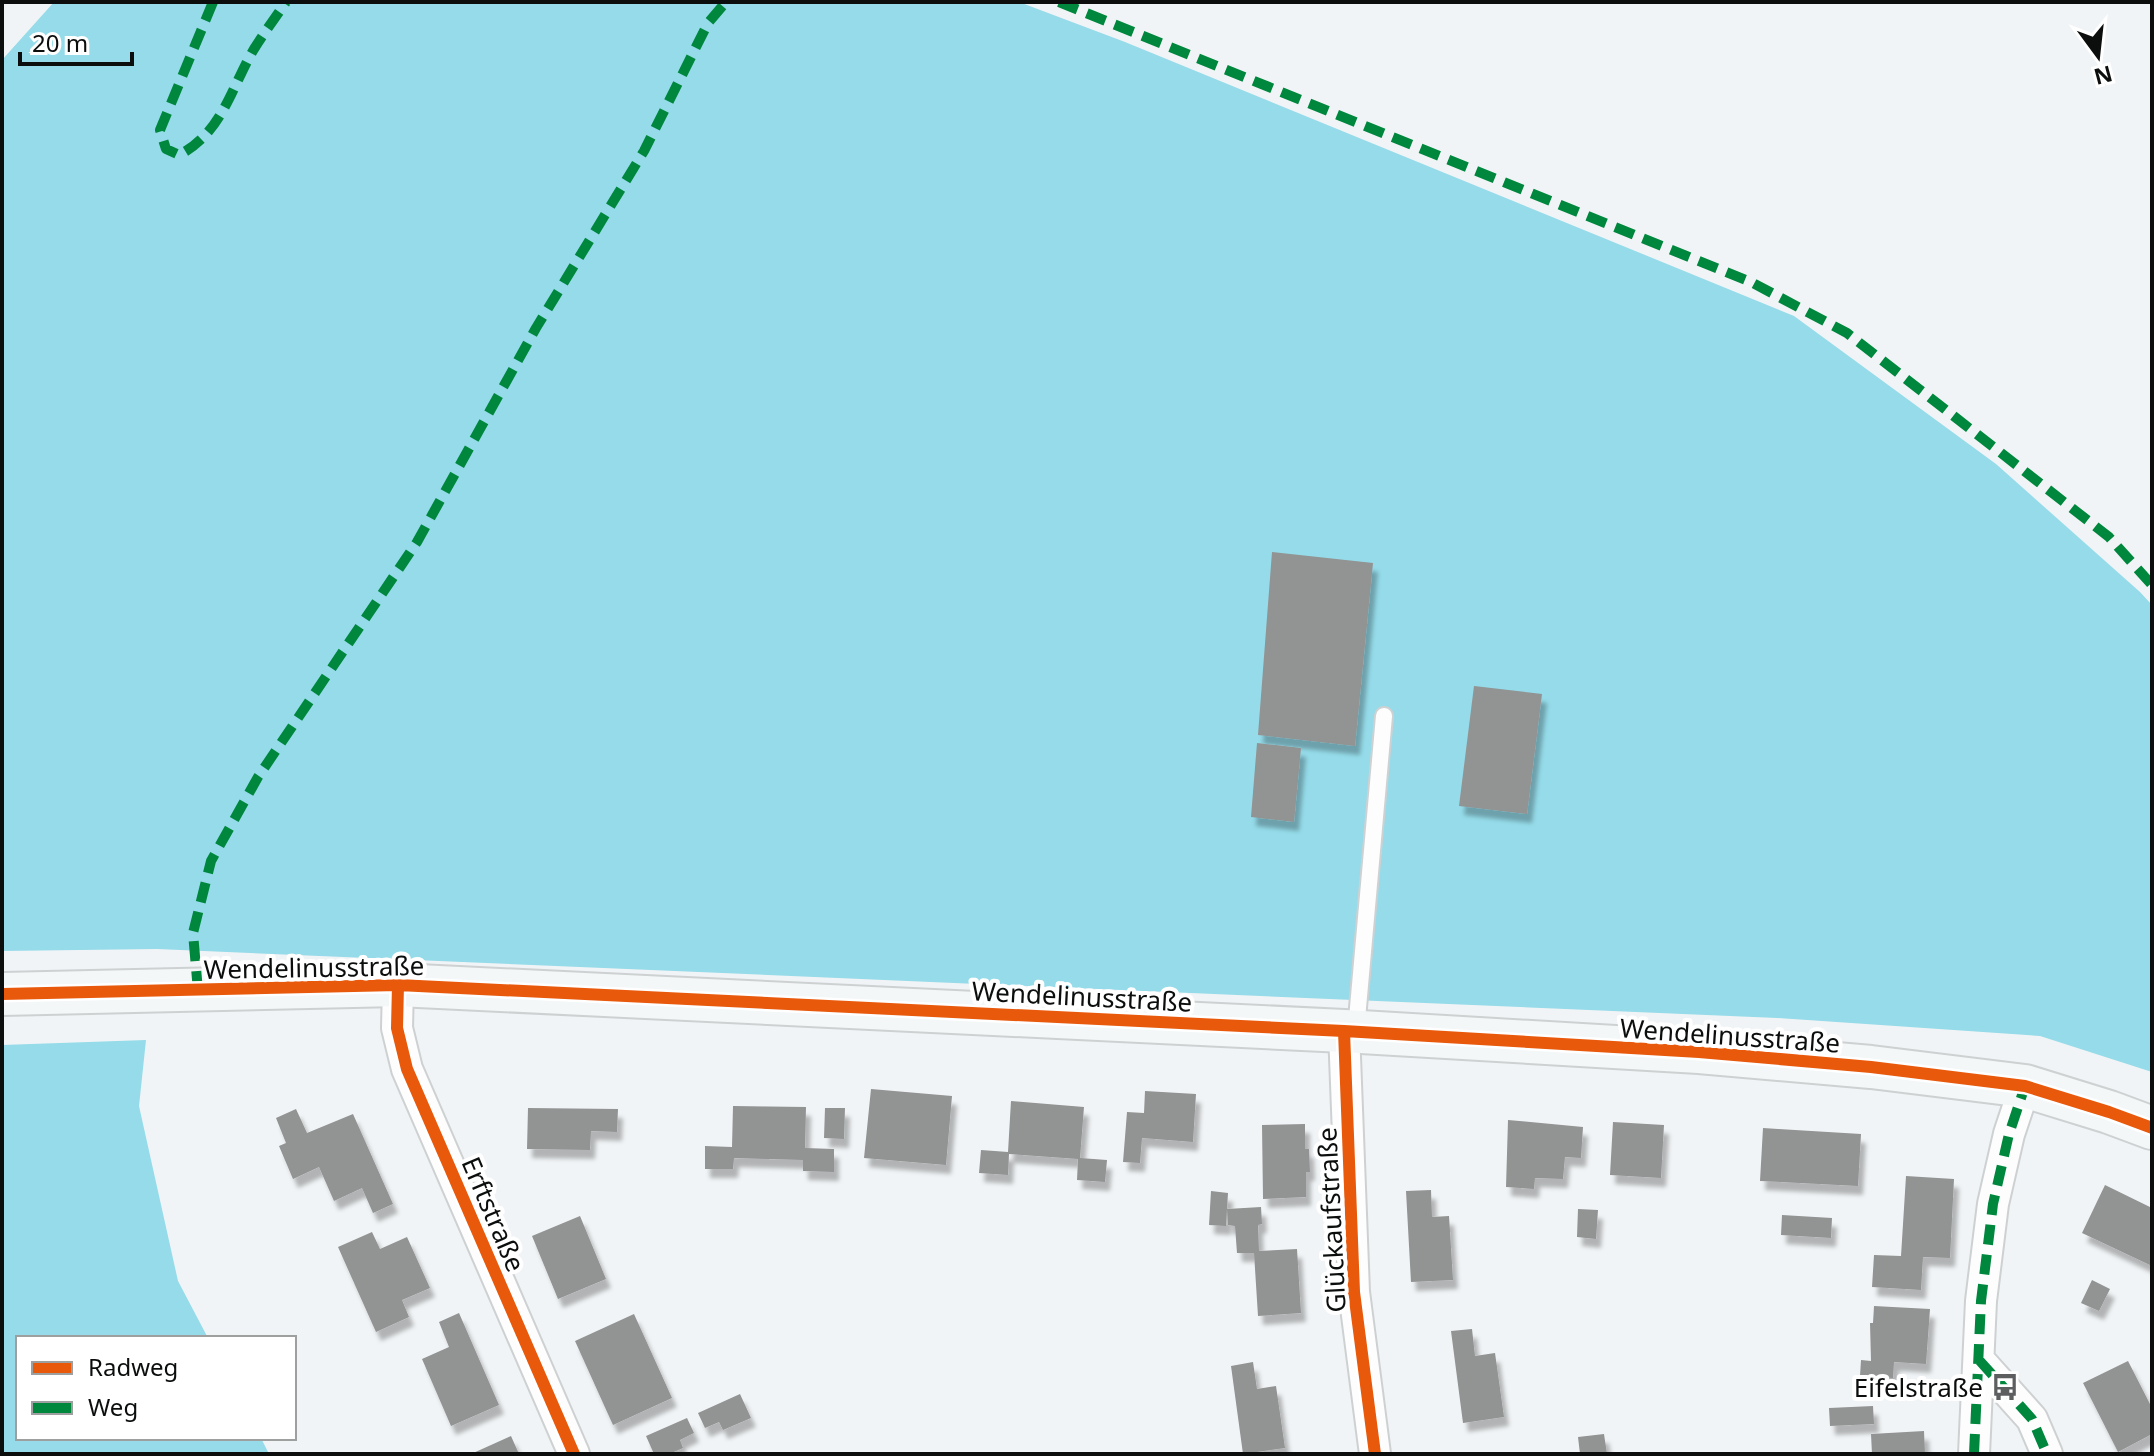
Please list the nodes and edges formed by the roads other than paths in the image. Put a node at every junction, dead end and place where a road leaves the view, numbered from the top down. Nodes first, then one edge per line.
1 (1384, 716) dead end
2 (398, 985) junction
3 (2, 994) edge
4 (1350, 1031) junction
5 (2025, 1086) junction
6 (2152, 1128) edge
7 (1979, 1360) junction
8 (574, 1454) edge
9 (1375, 1454) edge
10 (1974, 1454) edge
11 (2047, 1454) edge

1 - 4 lane
2 - 3 main road, Wendelinusstraße
2 - 4 main road, Wendelinusstraße
2 - 8 street, Erftstraße
4 - 5 main road, Wendelinusstraße
4 - 9 street, Glückaufstraße
5 - 6 main road, Wendelinusstraße
5 - 7 street
7 - 10 street
7 - 11 street

